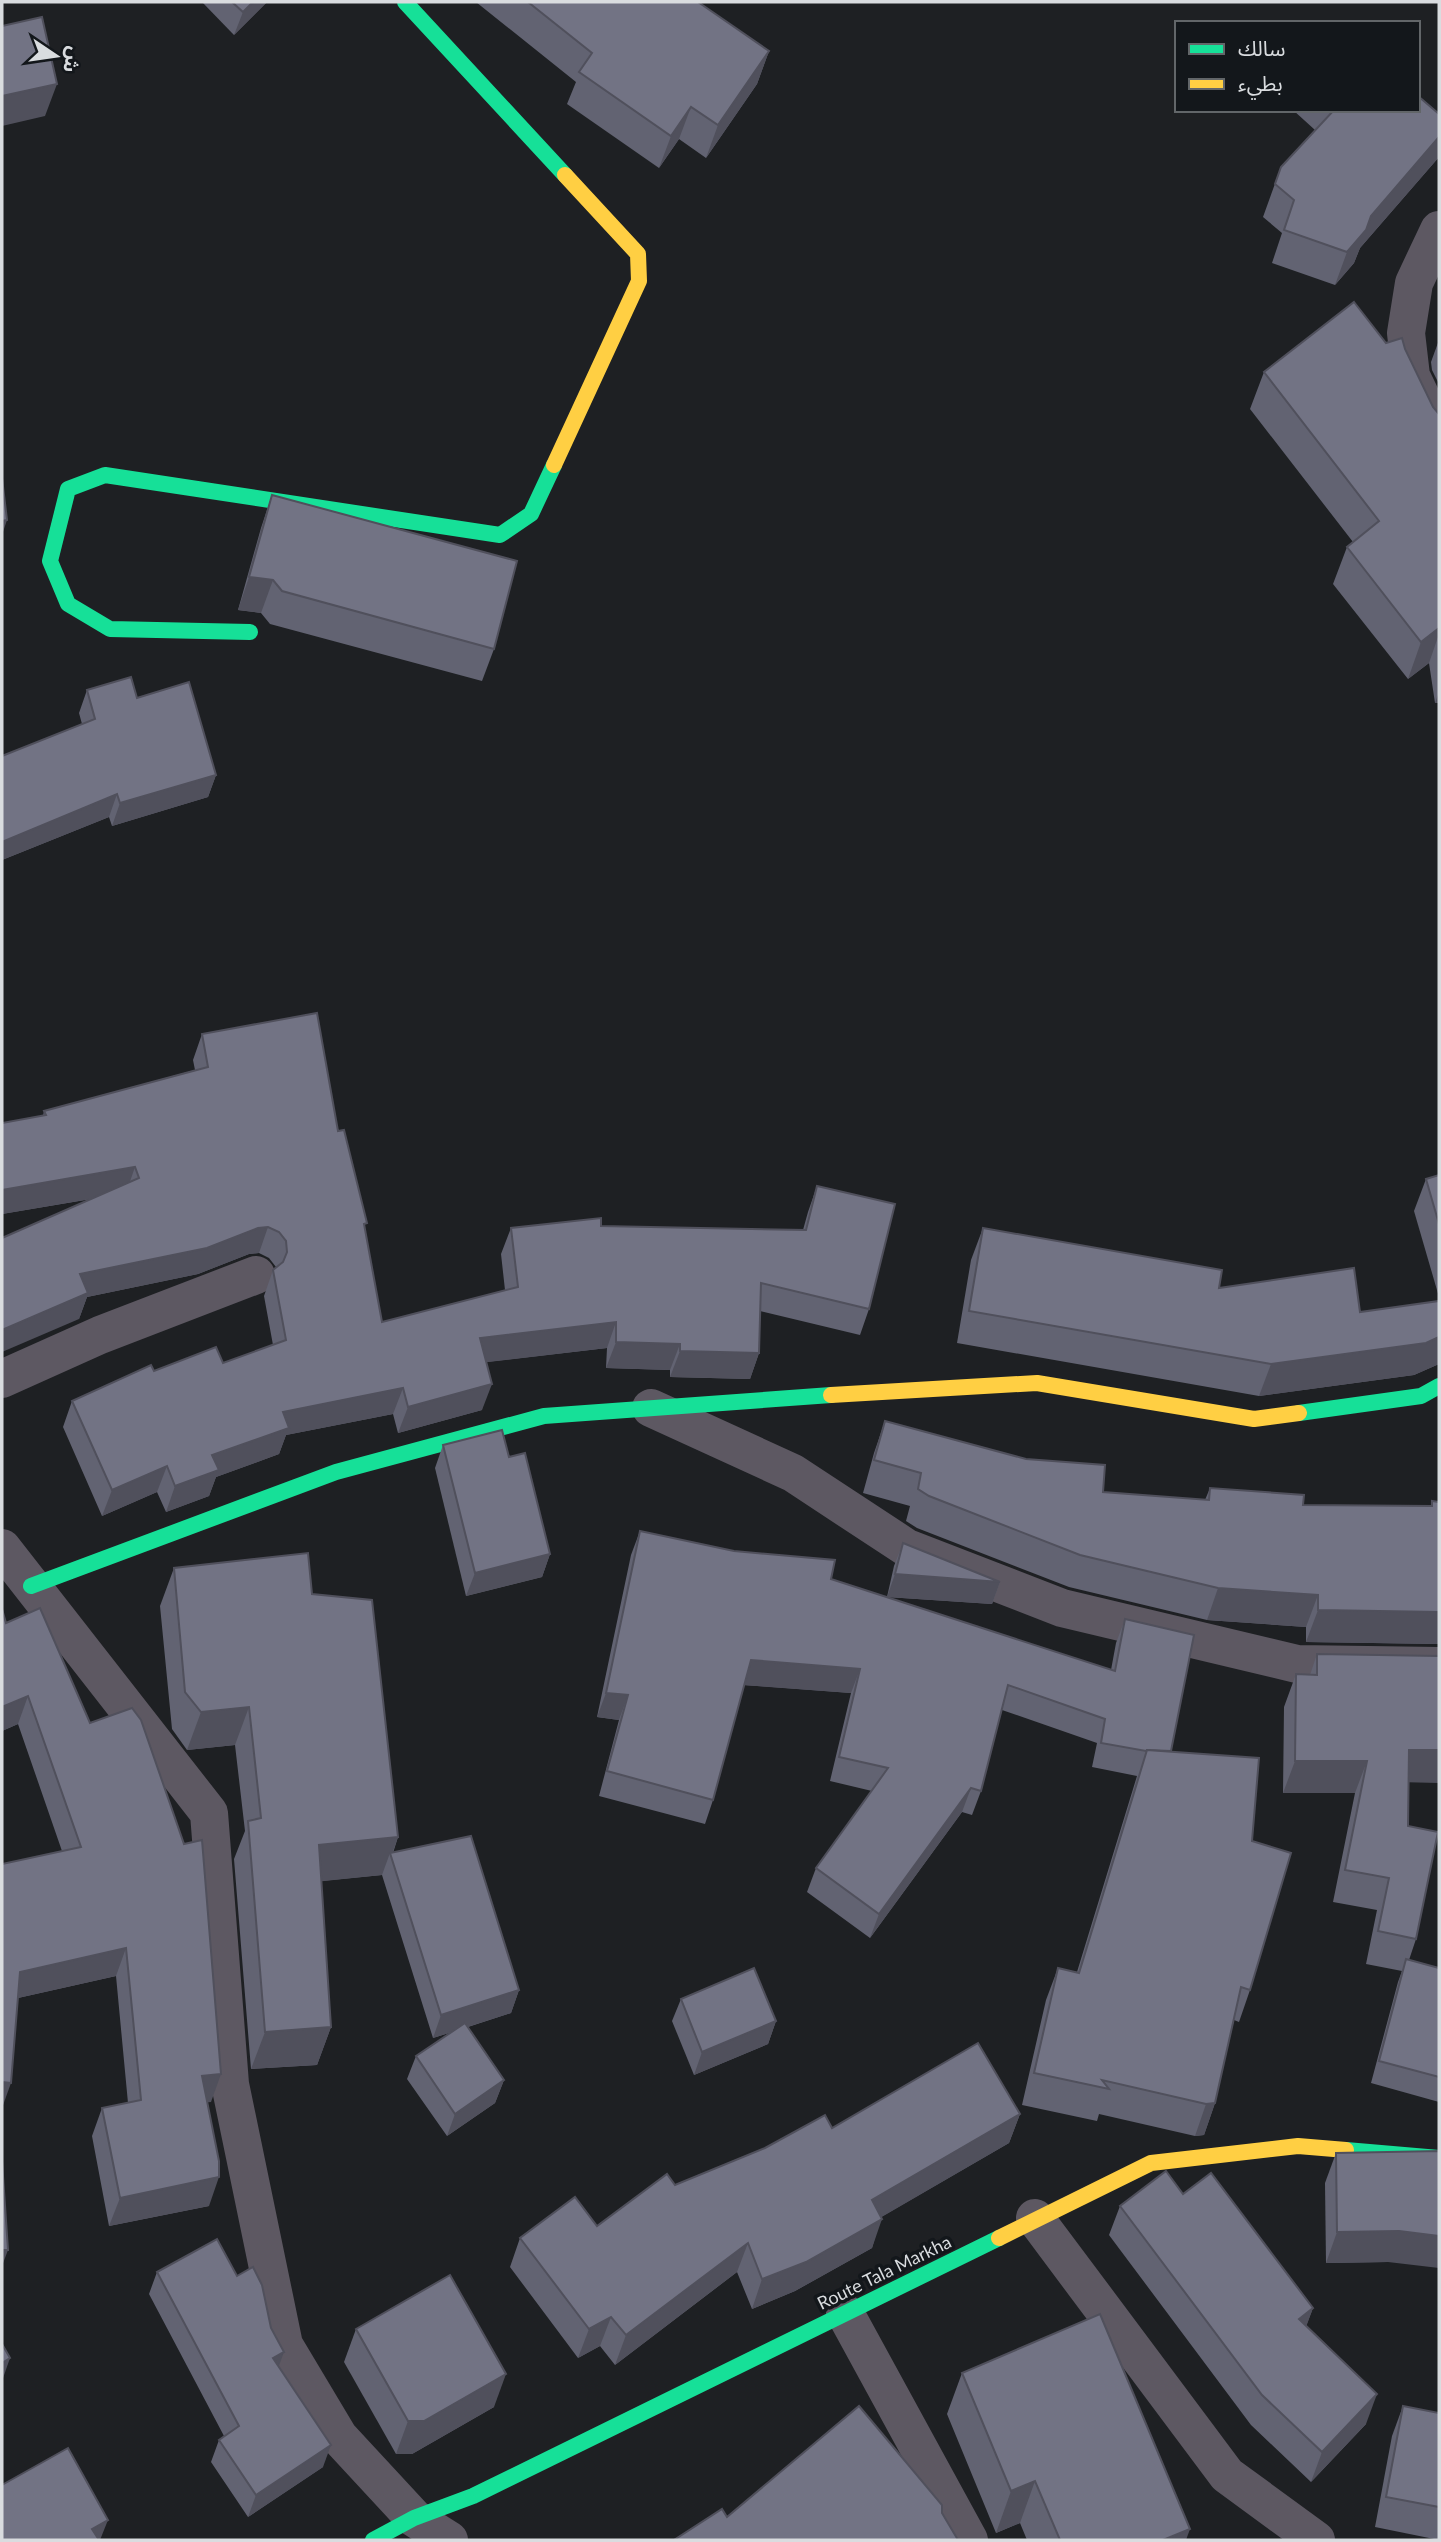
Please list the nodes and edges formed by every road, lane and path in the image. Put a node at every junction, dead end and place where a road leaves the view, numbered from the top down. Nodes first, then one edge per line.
1 (405, 2) edge
2 (1439, 230) edge
3 (1439, 435) edge
4 (250, 632) dead end
5 (256, 1275) dead end
6 (2, 1379) edge
7 (1439, 1386) edge
8 (651, 1408) junction
9 (2, 1548) edge
10 (31, 1586) junction
11 (1439, 1666) edge
12 (1439, 2158) edge
13 (1035, 2218) junction
14 (845, 2313) junction
15 (414, 2518) junction
16 (373, 2540) edge
17 (449, 2540) edge
18 (969, 2540) edge
19 (1315, 2540) edge

1 - 4 street
2 - 3 street
5 - 6 street
7 - 8 street
8 - 10 street
8 - 11 street
9 - 10 street
10 - 15 street
12 - 13 street, Route Tala Markha
13 - 14 street, Route Tala Markha
13 - 19 street
14 - 15 street, Route Tala Markha
14 - 18 street
15 - 16 street, Route Tala Markha
15 - 17 street

